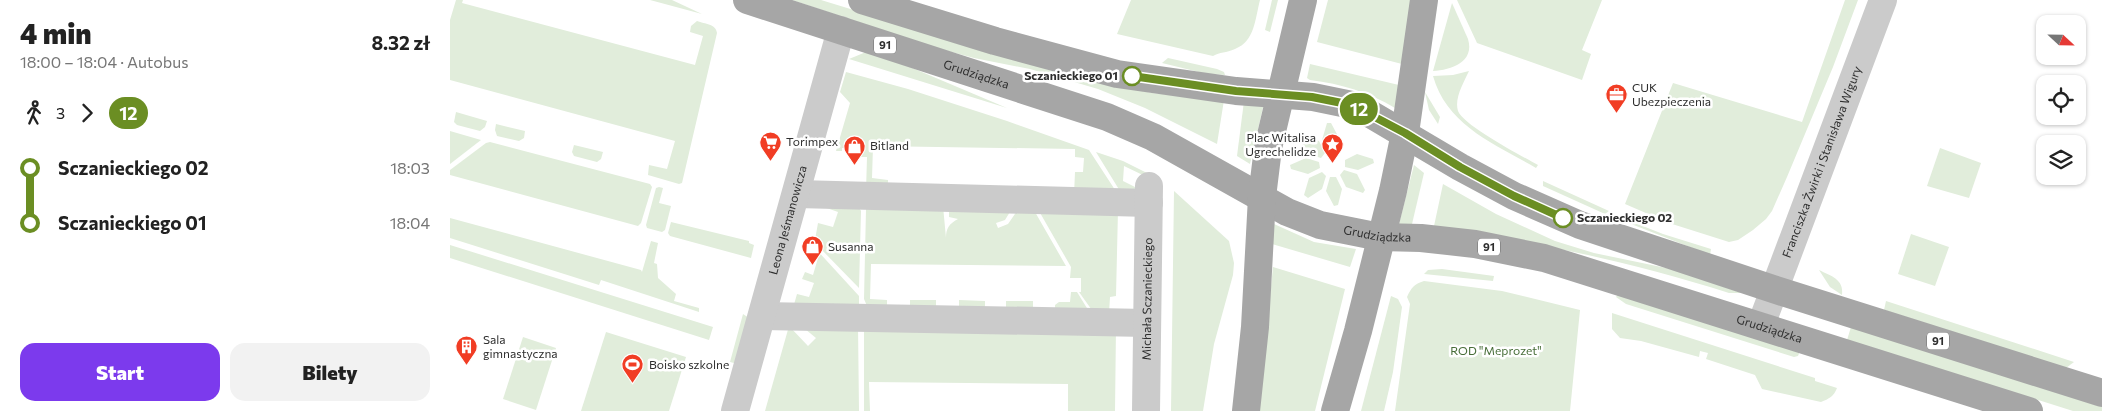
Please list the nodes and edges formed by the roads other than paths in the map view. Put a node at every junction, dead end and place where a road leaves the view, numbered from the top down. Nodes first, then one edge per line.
1 (747, 0) edge
2 (862, 0) edge
3 (1302, 0) edge
4 (1424, 0) edge
5 (1883, 0) edge
6 (841, 30) junction
7 (1280, 93) junction
8 (1405, 133) junction
9 (796, 194) junction
10 (1262, 197) junction
11 (1380, 237) junction
12 (1773, 289) junction
13 (762, 316) junction
14 (1147, 324) junction
15 (1760, 326) junction
16 (2102, 393) edge
17 (735, 411) edge
18 (1146, 411) edge
19 (1246, 411) edge
20 (1335, 411) edge
21 (2029, 411) edge

1 - 6 main road, Grudziądzka / 91
2 - 7 main road, 91
3 - 7 main road
4 - 8 main road
5 - 12 street, Franciszka Żwirki i Stanisława Wigury
6 - 9 street, Leona Jeśmanowicza
6 - 10 main road, Grudziądzka / 91
7 - 8 main road, 91
7 - 10 main road
8 - 11 main road
8 - 12 main road, 91
9 - 13 street, Leona Jeśmanowicza
9 - 14 street, Michała Sczanieckiego
10 - 11 main road, Grudziądzka / 91
10 - 19 main road
11 - 15 main road, Grudziądzka / 91
11 - 20 main road
12 - 15 street, Franciszka Żwirki i Stanisława Wigury
12 - 16 main road, 91
13 - 14 street
13 - 17 street, Leona Jeśmanowicza
14 - 18 street, Michała Sczanieckiego
15 - 21 main road, Grudziądzka / 91

